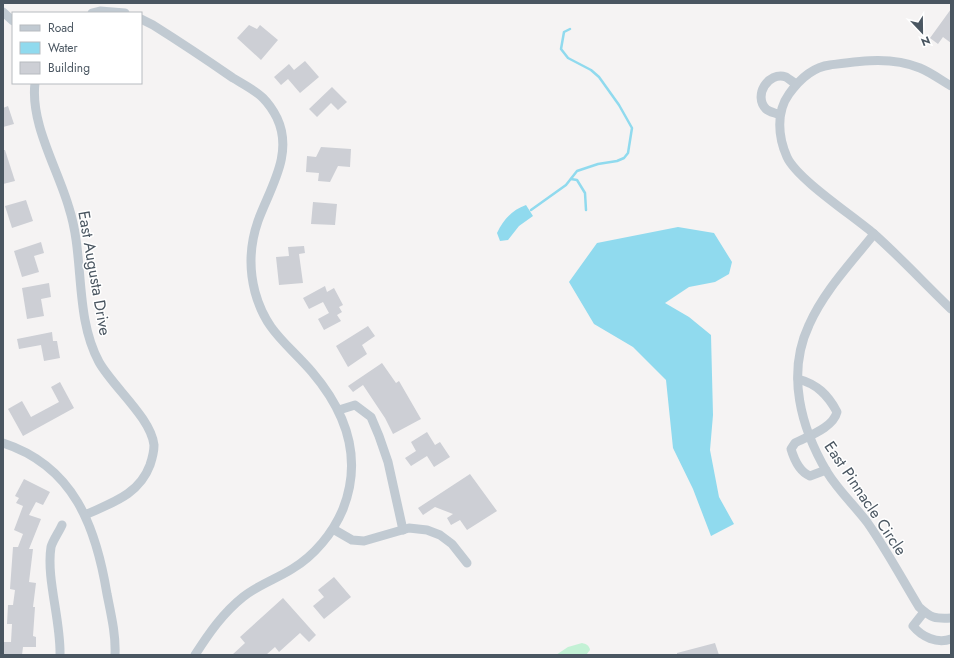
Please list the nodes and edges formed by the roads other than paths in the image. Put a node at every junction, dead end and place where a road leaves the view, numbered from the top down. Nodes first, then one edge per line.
1 (3, 12) edge
2 (99, 12) edge
3 (116, 12) edge
4 (12, 20) edge
5 (142, 20) edge
6 (35, 84) edge
7 (796, 84) junction
8 (951, 86) edge
9 (780, 115) junction
10 (874, 234) junction
11 (951, 309) edge
12 (798, 379) junction
13 (339, 410) junction
14 (808, 436) junction
15 (3, 443) edge
16 (826, 470) junction
17 (85, 515) junction
18 (62, 525) dead end
19 (332, 529) junction
20 (403, 530) junction
21 (467, 563) dead end
22 (924, 612) junction
23 (951, 618) edge
24 (951, 638) edge
25 (60, 655) edge
26 (115, 655) edge
27 (195, 655) edge

1 - 4 street
2 - 3 street
5 - 13 street
6 - 17 street, East Augusta Drive
7 - 8 street
7 - 9 street
7 - 9 street
9 - 10 street
10 - 11 street
10 - 12 street, East Pinnacle Circle
12 - 14 street, East Pinnacle Circle
12 - 14 street
13 - 19 street
13 - 20 street
14 - 16 street, East Pinnacle Circle
14 - 16 street
15 - 17 street
16 - 22 street, East Pinnacle Circle
17 - 26 street
18 - 25 street
19 - 20 street
19 - 27 street
20 - 21 street
22 - 23 street, East Pinnacle Circle
22 - 24 street

